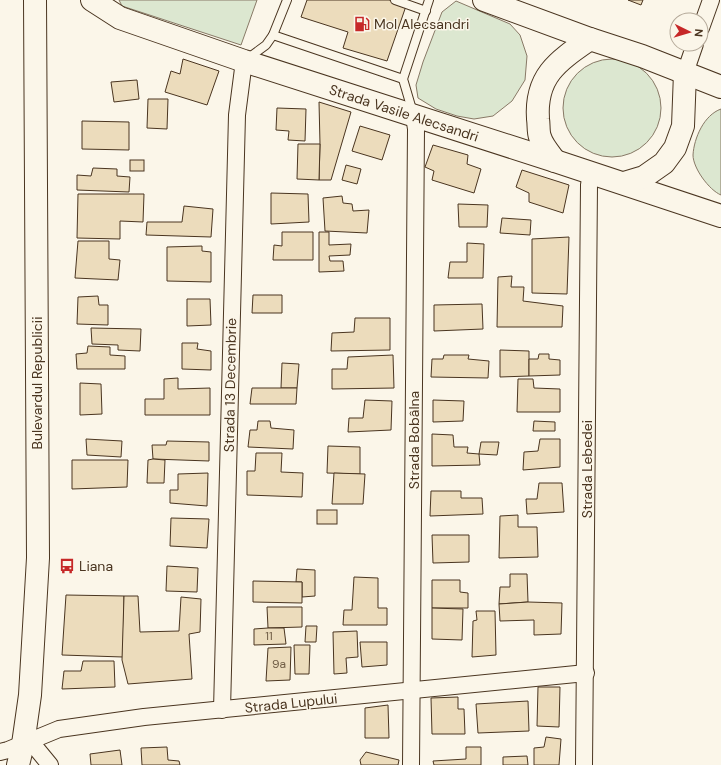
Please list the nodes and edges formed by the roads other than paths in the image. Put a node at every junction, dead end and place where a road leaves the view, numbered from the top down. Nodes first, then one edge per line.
1 (34, 0) edge
2 (92, 0) edge
3 (287, 0) edge
4 (395, 0) edge
5 (429, 0) edge
6 (484, 0) edge
7 (711, 0) edge
8 (426, 11) junction
9 (707, 12) edge
10 (273, 36) junction
11 (590, 39) junction
12 (692, 52) edge
13 (244, 61) junction
14 (685, 73) junction
15 (404, 79) junction
16 (721, 87) edge
17 (414, 116) junction
18 (554, 160) junction
19 (591, 173) junction
20 (624, 183) junction
21 (721, 216) edge
22 (586, 673) junction
23 (412, 691) junction
24 (222, 710) junction
25 (23, 744) junction
26 (0, 752) edge
27 (18, 765) edge
28 (50, 765) edge
29 (411, 765) edge
30 (584, 765) edge

1 - 25 street, Bulevardul Republicii
2 - 13 street, Strada Vasile Alecsandri
3 - 10 lane
4 - 8 lane
5 - 8 lane
6 - 11 street
7 - 9 street
8 - 15 lane
10 - 13 lane
10 - 15 lane
11 - 14 street
11 - 18 street
12 - 14 street
13 - 17 street, Strada Vasile Alecsandri
13 - 24 street, Strada 13 Decembrie
14 - 16 street
14 - 20 street
15 - 17 lane
17 - 18 street, Strada Vasile Alecsandri
17 - 23 street, Strada Bobâlna
18 - 19 street, Strada Vasile Alecsandri
19 - 20 street, Strada Vasile Alecsandri
19 - 22 street, Strada Lebedei
20 - 21 street, Strada Vasile Alecsandri
22 - 23 street, Strada Lupului
22 - 30 street, Strada Lebedei
23 - 24 street, Strada Lupului
23 - 29 street, Strada Bobâlna
24 - 25 street, Strada Lupului
25 - 26 street, Strada Lupului
25 - 27 street, Bulevardul Republicii
25 - 28 street

